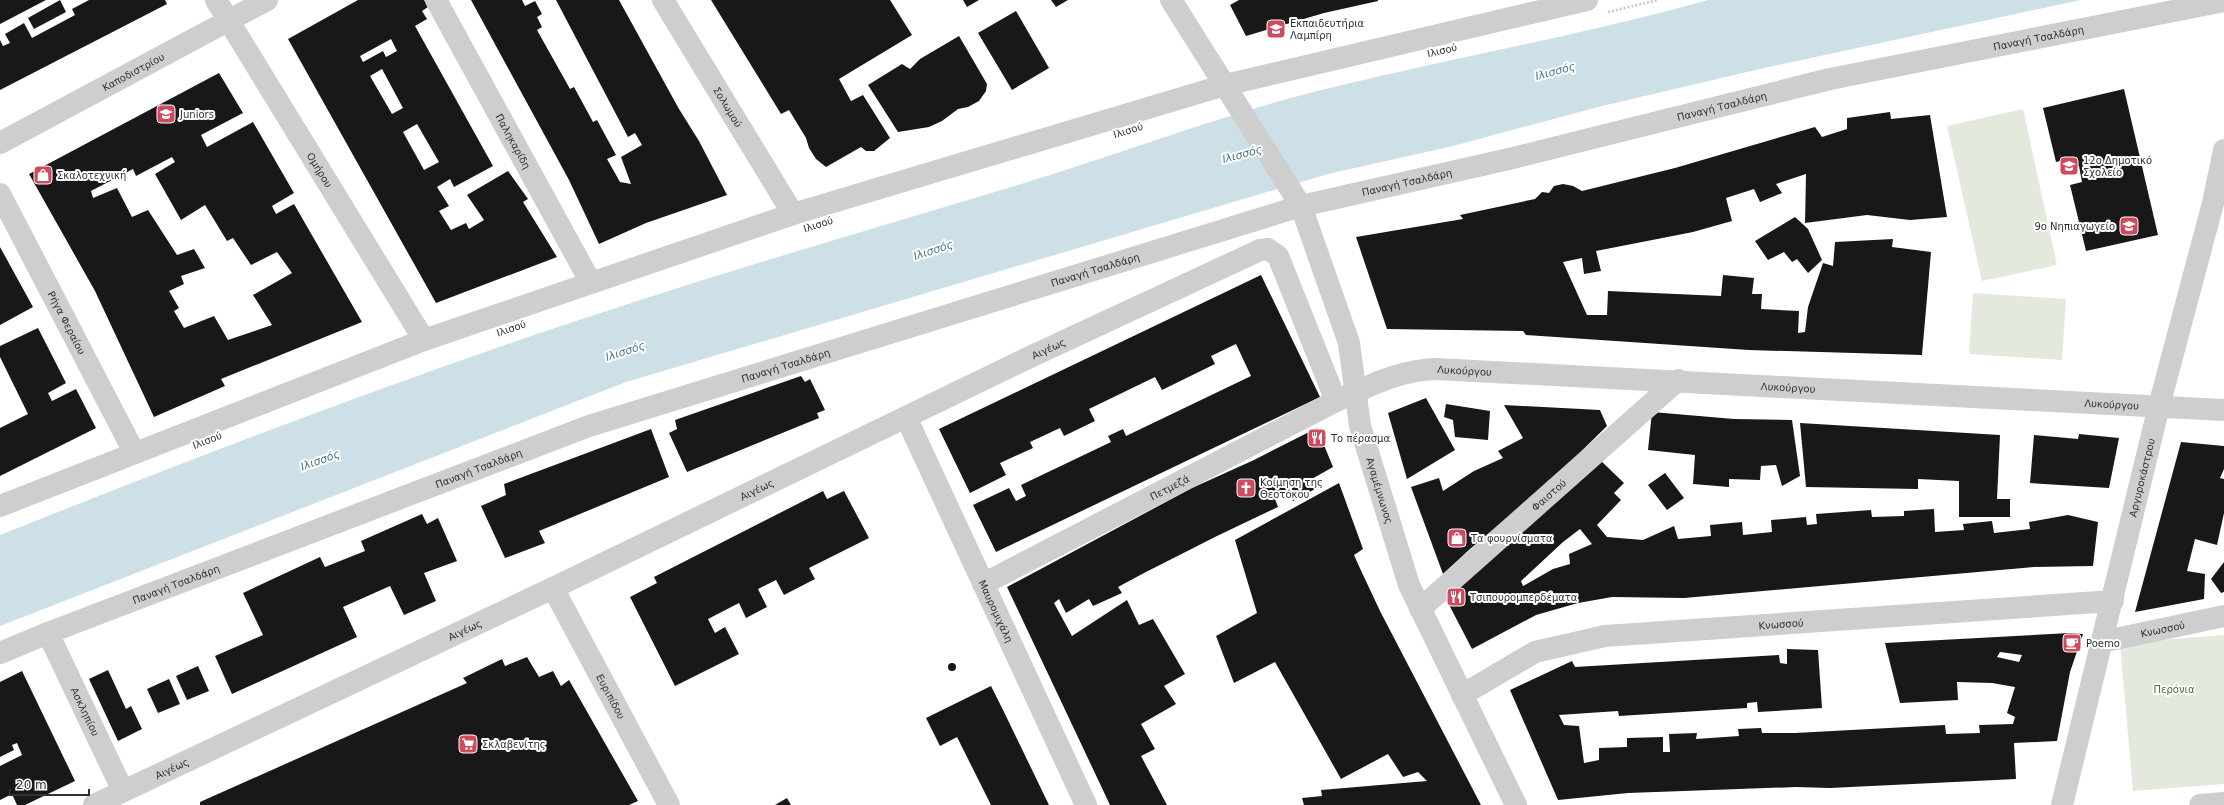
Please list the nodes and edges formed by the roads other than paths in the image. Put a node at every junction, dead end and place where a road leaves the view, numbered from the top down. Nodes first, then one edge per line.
1 (216, 0) edge
2 (267, 0) edge
3 (436, 0) edge
4 (663, 0) edge
5 (1171, 0) edge
6 (2224, 1) edge
7 (1596, 6) edge
8 (228, 20) junction
9 (1225, 85) junction
10 (0, 143) edge
11 (2224, 150) edge
12 (0, 194) edge
13 (1296, 199) junction
14 (2218, 204) edge
15 (793, 214) junction
16 (591, 283) junction
17 (424, 340) junction
18 (1678, 380) junction
19 (1355, 392) junction
20 (1336, 401) junction
21 (2159, 406) junction
22 (2224, 410) edge
23 (906, 417) junction
24 (134, 452) junction
25 (0, 506) edge
26 (983, 584) junction
27 (553, 588) junction
28 (2112, 601) junction
29 (1420, 609) junction
30 (2224, 616) edge
31 (48, 632) junction
32 (2101, 642) junction
33 (0, 653) edge
34 (1462, 695) junction
35 (123, 791) junction
36 (2224, 803) edge
37 (94, 805) edge
38 (668, 805) edge
39 (1086, 805) edge
40 (1516, 805) edge
41 (2062, 805) edge
42 (2200, 805) edge

1 - 8 street, Ομήρου
2 - 8 street, Καποδιστρίου
3 - 16 street, Παληκαρίδη
4 - 15 street, Σολωμού
5 - 9 street, Αγαμέμνωνος
6 - 13 street, Παναγή Τσαλδάρη
7 - 9 street, Ιλισού
8 - 10 street, Καποδιστρίου
8 - 17 street, Ομήρου
9 - 13 street, Αγαμέμνωνος
9 - 15 street, Ιλισού
11 - 14 street, Αργυροκάστρου
12 - 24 street, Ρήγα Φεραίου
13 - 19 street, Αγαμέμνωνος
13 - 31 street, Παναγή Τσαλδάρη
14 - 21 street, Αργυροκάστρου
15 - 16 street, Ιλισού
16 - 17 street, Ιλισού
17 - 24 street, Ιλισού
18 - 19 street, Λυκούργου
18 - 21 street, Λυκούργου
18 - 29 street, Φαιστού
19 - 20 street, Πετμεζά
19 - 29 street, Αγαμέμνωνος
20 - 23 street, Αιγέως
20 - 26 street, Πετμεζά
21 - 22 street, Λυκούργου
21 - 28 street, Αργυροκάστρου
23 - 26 street, Μαυρομιχάλη
23 - 27 street, Αιγέως
24 - 25 street, Ιλισού
26 - 39 street, Μαυρομιχάλη
27 - 35 street, Αιγέως
27 - 38 street, Ευριπίδου
28 - 32 street, Αργυροκάστρου
28 - 34 street, Κνωσσού
29 - 34 street, Αγαμέμνωνος
30 - 32 street, Κνωσσού
31 - 33 street, Παναγή Τσαλδάρη
31 - 35 street, Ασκληπίου
32 - 41 street, Αργυροκάστρου
34 - 40 street, Αγαμέμνωνος
35 - 37 street, Αιγέως
36 - 42 street

